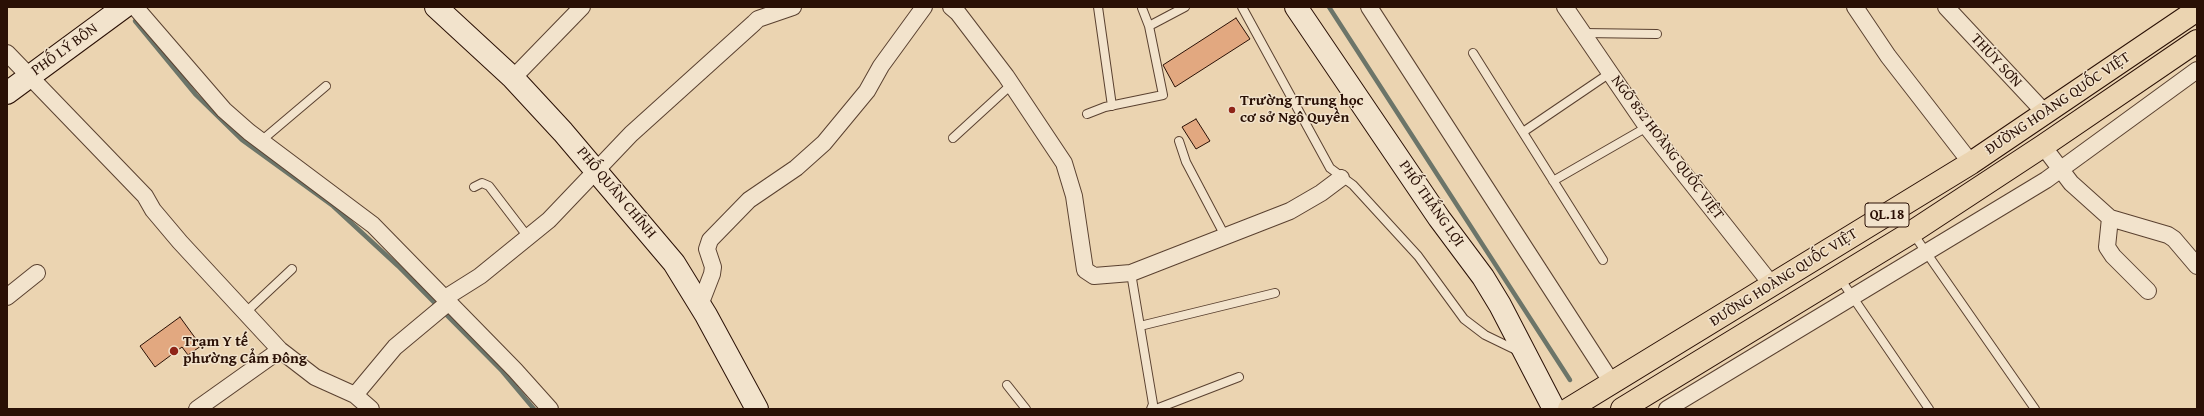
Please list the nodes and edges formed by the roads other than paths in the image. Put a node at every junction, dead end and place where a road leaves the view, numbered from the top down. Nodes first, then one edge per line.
1 (124, 7) edge
2 (135, 7) edge
3 (436, 7) edge
4 (582, 7) edge
5 (793, 7) edge
6 (924, 7) edge
7 (951, 7) edge
8 (1098, 7) edge
9 (1185, 7) edge
10 (1242, 7) edge
11 (1296, 7) edge
12 (1369, 7) edge
13 (1565, 7) edge
14 (1855, 7) edge
15 (1946, 7) edge
16 (1142, 8) edge
17 (2197, 10) edge
18 (1149, 26) junction
19 (1583, 33) junction
20 (1657, 34) dead end
21 (2197, 41) edge
22 (7, 53) edge
23 (1473, 53) dead end
24 (2197, 70) edge
25 (1610, 73) junction
26 (30, 76) junction
27 (512, 78) junction
28 (1012, 84) junction
29 (326, 86) dead end
30 (7, 93) edge
31 (1112, 106) junction
32 (1087, 114) dead end
33 (2046, 114) junction
34 (1647, 126) junction
35 (1523, 132) junction
36 (953, 138) dead end
37 (261, 141) junction
38 (1179, 141) dead end
39 (2043, 146) junction
40 (1971, 163) junction
41 (2060, 169) junction
42 (597, 171) junction
43 (1341, 178) junction
44 (1553, 181) junction
45 (474, 187) dead end
46 (2110, 218) junction
47 (1912, 232) junction
48 (1225, 236) junction
49 (528, 237) junction
50 (1926, 252) junction
51 (1603, 260) dead end
52 (2197, 266) edge
53 (292, 269) dead end
54 (37, 273) dead end
55 (1131, 273) junction
56 (1838, 276) junction
57 (1772, 285) junction
58 (2148, 291) dead end
59 (1275, 293) dead end
60 (7, 296) edge
61 (1852, 297) junction
62 (444, 304) junction
63 (700, 305) junction
64 (245, 313) junction
65 (1140, 326) junction
66 (280, 350) junction
67 (1524, 353) junction
68 (1239, 377) dead end
69 (1612, 383) junction
70 (1007, 386) dead end
71 (355, 395) junction
72 (1654, 400) edge
73 (197, 409) edge
74 (371, 409) edge
75 (550, 409) edge
76 (757, 409) edge
77 (1026, 409) edge
78 (1151, 409) edge
79 (1156, 409) edge
80 (1554, 409) edge
81 (1569, 409) edge
82 (1622, 409) edge
83 (1667, 409) edge
84 (1929, 409) edge
85 (2035, 409) edge

1 - 26 street, PHỐ LÝ BÔN
2 - 37 street
3 - 27 street, PHỐ QUÂN CHÍNH
4 - 27 street
5 - 42 street
6 - 63 street
7 - 28 street
8 - 31 lane
9 - 18 lane
10 - 43 lane
11 - 67 street, PHỐ THẮNG LỢI
12 - 69 street
13 - 19 street, NGÕ 852 HOÀNG QUỐC VIỆT
14 - 40 street
15 - 33 street, THỦY SƠN
16 - 18 lane
17 - 33 highway, ĐƯỜNG HOÀNG QUỐC VIỆT / QL.18
18 - 31 lane
19 - 20 lane
19 - 25 street, NGÕ 852 HOÀNG QUỐC VIỆT
21 - 39 highway, ĐƯỜNG HOÀNG QUỐC VIỆT / QL.18
22 - 26 street
23 - 35 lane
24 - 41 street
25 - 34 street, NGÕ 852 HOÀNG QUỐC VIỆT
25 - 35 lane
26 - 30 street, PHỐ LÝ BÔN
26 - 64 street
27 - 42 street, PHỐ QUÂN CHÍNH
28 - 36 lane
28 - 55 street
29 - 37 lane
31 - 32 lane
33 - 40 highway, ĐƯỜNG HOÀNG QUỐC VIỆT / QL.18
34 - 44 lane
34 - 57 street, NGÕ 852 HOÀNG QUỐC VIỆT
35 - 44 lane
37 - 62 street
38 - 48 lane
39 - 41 street
39 - 47 highway, ĐƯỜNG HOÀNG QUỐC VIỆT / QL.18
40 - 57 highway, ĐƯỜNG HOÀNG QUỐC VIỆT / QL.18
41 - 46 street
41 - 50 street
42 - 49 street
42 - 63 street, PHỐ QUÂN CHÍNH
43 - 48 street
43 - 67 lane
44 - 51 lane
45 - 49 lane
46 - 52 street
46 - 58 street
47 - 50 lane
47 - 56 highway, ĐƯỜNG HOÀNG QUỐC VIỆT / QL.18
48 - 55 street
49 - 62 street
50 - 61 street
50 - 85 lane
53 - 64 lane
54 - 60 street
55 - 65 lane
56 - 61 lane
56 - 72 highway, ĐƯỜNG HOÀNG QUỐC VIỆT / QL.18
57 - 69 highway, ĐƯỜNG HOÀNG QUỐC VIỆT / QL.18
59 - 65 lane
61 - 83 street
61 - 84 lane
62 - 71 street
62 - 75 street
63 - 76 street, PHỐ QUÂN CHÍNH
64 - 66 street
65 - 78 lane
66 - 71 street
66 - 73 street
67 - 80 street, PHỐ THẮNG LỢI
68 - 79 lane
69 - 81 highway, ĐƯỜNG HOÀNG QUỐC VIỆT / QL.18
70 - 77 lane
71 - 74 street
72 - 82 highway, ĐƯỜNG HOÀNG QUỐC VIỆT / QL.18

